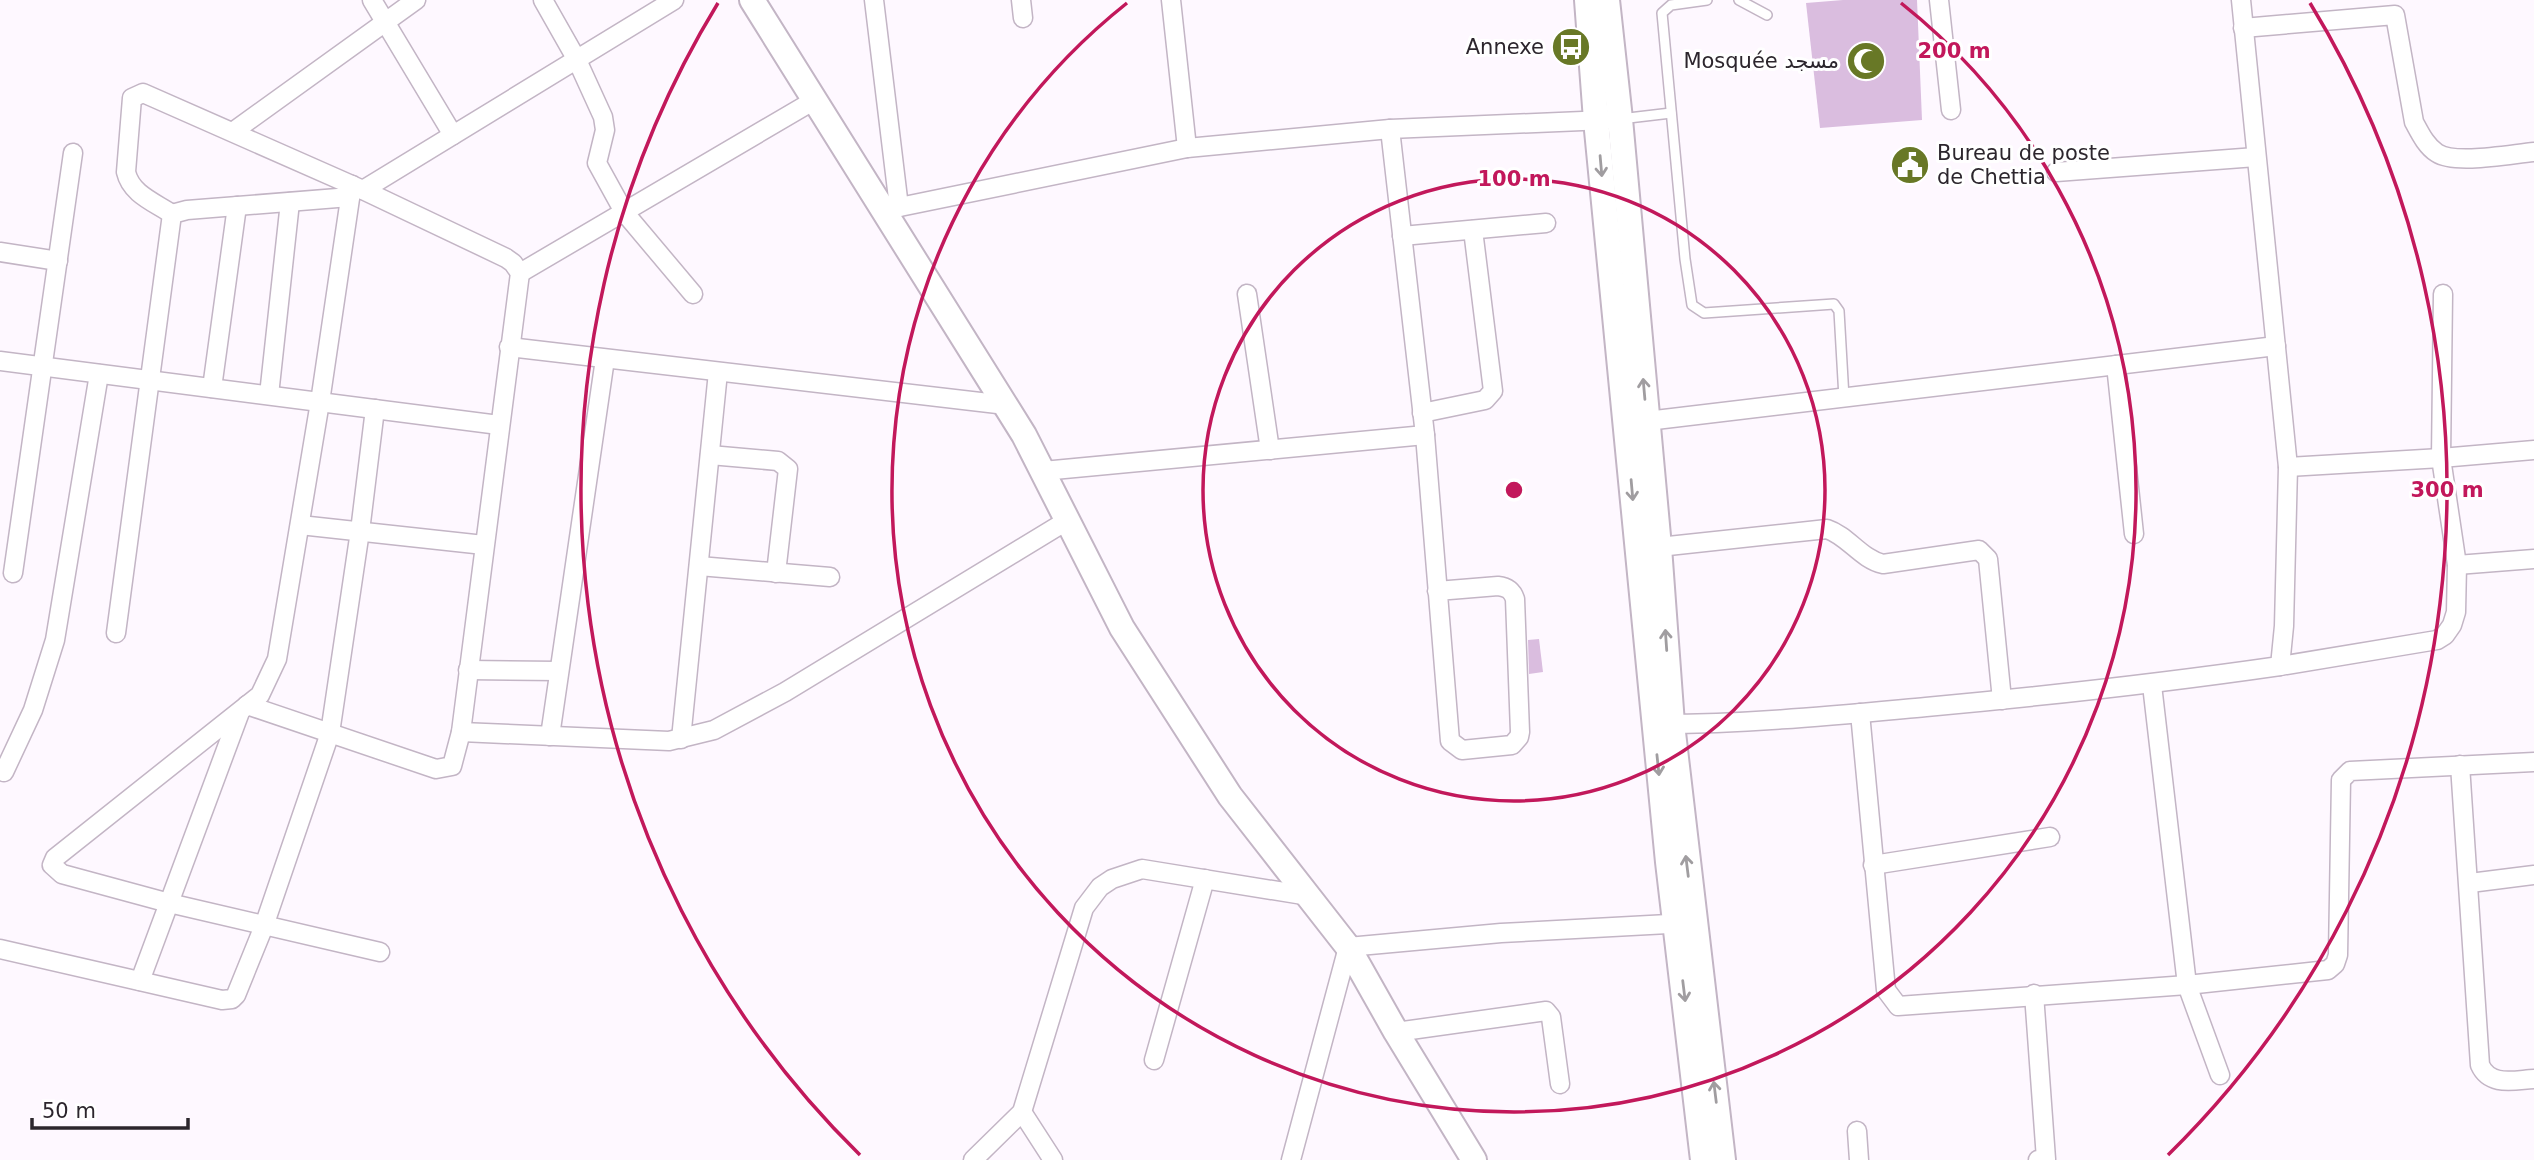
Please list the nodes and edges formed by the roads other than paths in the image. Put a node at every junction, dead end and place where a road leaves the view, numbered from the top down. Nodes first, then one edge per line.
1 (372, 0) edge
2 (416, 0) edge
3 (543, 0) edge
4 (674, 0) edge
5 (752, 0) edge
6 (874, 0) edge
7 (1171, 0) edge
8 (1587, 0) edge
9 (1607, 0) edge
10 (1707, 0) edge
11 (1739, 0) edge
12 (1939, 0) edge
13 (2241, 0) edge
14 (2393, 8) edge
15 (1767, 15) dead end
16 (385, 22) junction
17 (2243, 28) junction
18 (577, 60) junction
19 (813, 101) junction
20 (1951, 110) dead end
21 (1671, 113) junction
22 (1608, 119) junction
23 (1390, 128) junction
24 (234, 131) junction
25 (453, 135) junction
26 (1187, 148) junction
27 (2534, 152) edge
28 (74, 153) dead end
29 (2256, 157) junction
30 (2056, 172) dead end
31 (355, 191) junction
32 (290, 202) junction
33 (237, 206) junction
34 (892, 209) junction
35 (624, 212) junction
36 (172, 214) junction
37 (1546, 223) dead end
38 (1473, 230) junction
39 (1402, 236) junction
40 (0, 252) edge
41 (58, 261) junction
42 (520, 273) junction
43 (693, 293) dead end
44 (1247, 294) dead end
45 (2443, 294) dead end
46 (2276, 346) junction
47 (509, 348) junction
48 (606, 359) junction
49 (0, 361) edge
50 (2116, 365) junction
51 (43, 367) junction
52 (718, 372) junction
53 (99, 374) junction
54 (150, 380) junction
55 (212, 388) junction
56 (269, 396) junction
57 (1844, 398) junction
58 (320, 402) junction
59 (1006, 405) junction
60 (375, 409) junction
61 (1422, 413) junction
62 (1647, 421) junction
63 (499, 425) junction
64 (1424, 435) junction
65 (1270, 450) junction
66 (2534, 450) edge
67 (710, 455) junction
68 (2441, 458) junction
69 (2288, 467) junction
70 (1043, 471) junction
71 (1068, 520) junction
72 (300, 525) junction
73 (360, 531) junction
74 (2134, 534) dead end
75 (484, 545) junction
76 (1659, 547) junction
77 (2534, 559) edge
78 (2457, 565) junction
79 (699, 566) junction
80 (13, 573) dead end
81 (776, 573) junction
82 (830, 577) dead end
83 (1437, 591) junction
84 (116, 633) dead end
85 (2280, 666) junction
86 (468, 670) junction
87 (559, 671) junction
88 (2152, 685) junction
89 (2002, 700) junction
90 (244, 709) junction
91 (1860, 713) junction
92 (1663, 724) junction
93 (461, 732) junction
94 (330, 733) junction
95 (550, 736) junction
96 (681, 739) junction
97 (2534, 762) edge
98 (2460, 765) junction
99 (4, 772) dead end
100 (2050, 837) dead end
101 (1872, 865) junction
102 (2534, 875) edge
103 (1205, 879) junction
104 (2470, 883) junction
105 (1309, 896) junction
106 (169, 903) junction
107 (1685, 923) junction
108 (264, 926) junction
109 (1348, 947) junction
110 (0, 948) edge
111 (380, 952) dead end
112 (140, 981) junction
113 (2187, 985) junction
114 (2034, 994) junction
115 (1396, 1031) junction
116 (1154, 1060) dead end
117 (2220, 1075) dead end
118 (2534, 1079) edge
119 (1560, 1084) dead end
120 (1022, 1112) junction
121 (1857, 1131) dead end
122 (973, 1160) edge
123 (1053, 1160) edge
124 (1291, 1160) edge
125 (1474, 1160) edge
126 (1703, 1160) edge
127 (1723, 1160) edge
128 (1859, 1160) edge
129 (2044, 1160) edge

1 - 16 street
2 - 16 street
3 - 18 street
4 - 18 street
5 - 19 main road
6 - 34 street
7 - 26 street
8 - 22 main road
9 - 22 main road
10 - 21 lane
11 - 15 lane
12 - 20 street
13 - 17 street
14 - 17 street
14 - 27 street
16 - 24 street
16 - 25 street
17 - 29 street
18 - 25 street
18 - 35 street
19 - 34 main road
19 - 35 street
21 - 22 lane
21 - 57 lane
22 - 23 street
62 -> 22 main road
22 -> 92 main road
23 - 26 street
23 - 39 street
24 - 31 street
24 - 36 street
25 - 31 street
26 - 34 street
28 - 41 street
29 - 30 street
29 - 46 street
31 - 32 street
31 - 42 street
31 - 58 street
32 - 33 street
32 - 56 street
33 - 36 street
33 - 55 street
34 - 59 main road
35 - 42 street
35 - 43 street
36 - 54 street
37 - 38 street
38 - 39 street
38 - 61 street
39 - 61 street
40 - 41 street
41 - 51 street
42 - 47 street
44 - 65 street
45 - 68 street
46 - 50 street
46 - 69 street
47 - 48 street
47 - 63 street
48 - 52 street
48 - 87 street
49 - 51 street
50 - 57 street
50 - 74 street
51 - 53 street
51 - 80 street
52 - 59 street
52 - 67 street
53 - 54 street
53 - 99 street
54 - 55 street
54 - 84 street
55 - 56 street
56 - 58 street
57 - 62 street
58 - 60 street
58 - 72 street
59 - 70 main road
60 - 63 street
60 - 73 street
61 - 64 street
62 - 76 main road
63 - 75 street
64 - 65 street
64 - 83 street
65 - 70 street
66 - 68 street
67 - 79 street
67 - 81 street
68 - 69 street
68 - 78 street
69 - 85 street
70 - 71 main road
71 - 96 street
71 - 105 main road
72 - 73 street
72 - 90 street
73 - 75 street
73 - 94 street
75 - 86 street
76 - 89 street
92 -> 76 main road
77 - 78 street
78 - 85 street
79 - 81 street
79 - 96 street
81 - 82 street
83 - 83 street
85 - 88 street
86 - 87 street
86 - 93 street
87 - 95 street
88 - 89 street
88 - 113 street
89 - 91 street
90 - 94 street
90 - 106 street
90 - 106 street
91 - 92 street
91 - 101 street
92 - 107 main road
93 - 94 street
93 - 95 street
94 - 108 street
95 - 96 street
97 - 98 street
98 - 104 street
98 - 113 street
100 - 101 street
101 - 114 street
102 - 104 street
103 - 105 street
103 - 116 street
103 - 120 street
104 - 118 street
105 - 109 main road
106 - 108 street
106 - 112 street
107 - 109 street
107 -> 126 main road
127 -> 107 main road
108 - 111 street
108 - 112 street
109 - 115 main road
109 - 124 street
110 - 112 street
113 - 114 street
113 - 117 street
114 - 129 street
115 - 119 street
115 - 125 main road
120 - 122 street
120 - 123 street
121 - 128 street

